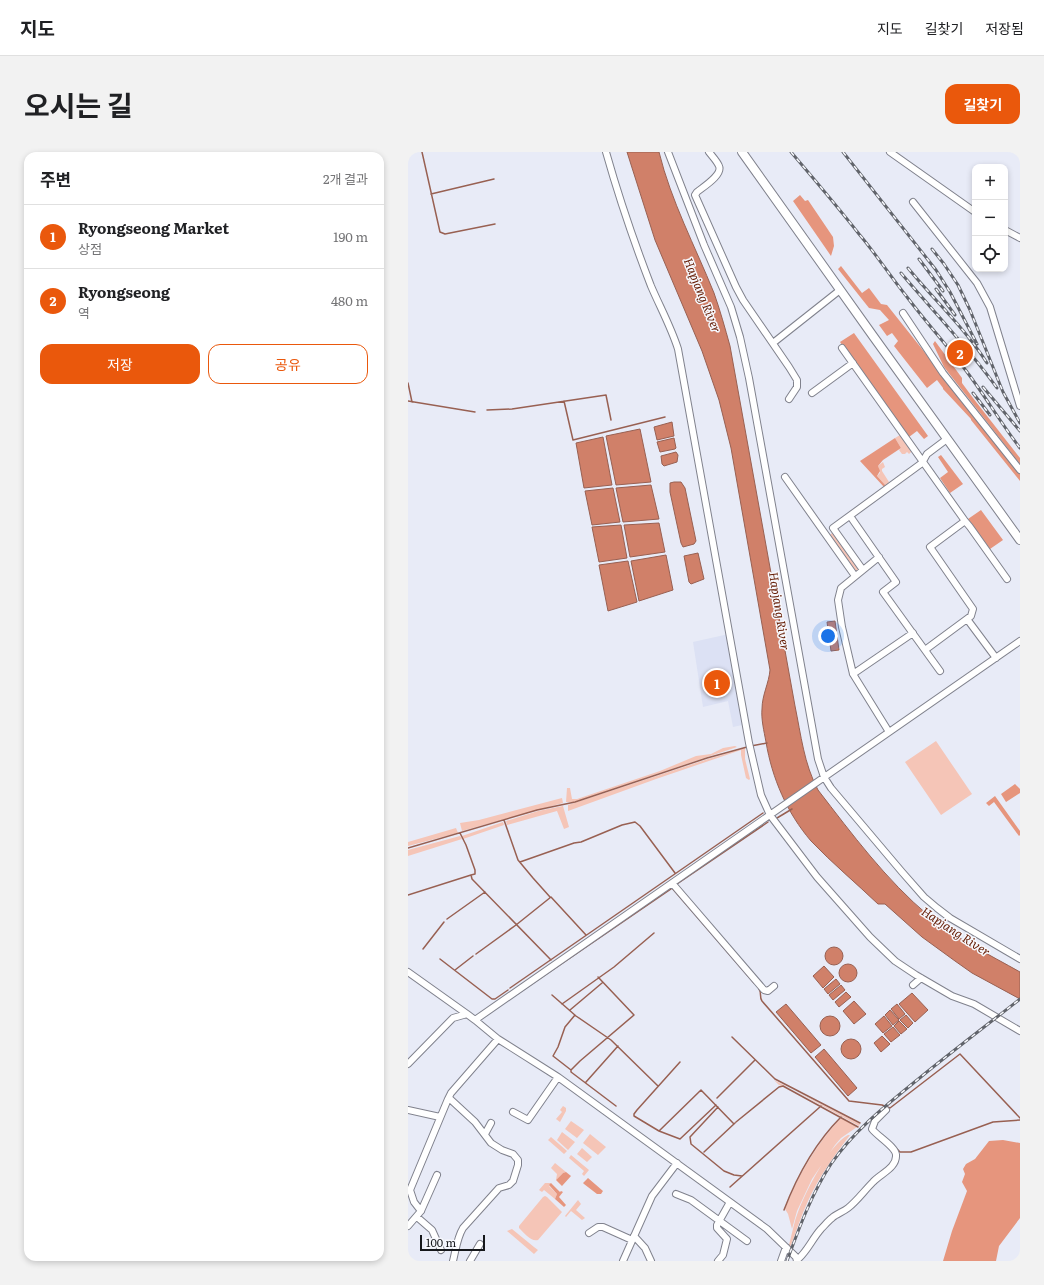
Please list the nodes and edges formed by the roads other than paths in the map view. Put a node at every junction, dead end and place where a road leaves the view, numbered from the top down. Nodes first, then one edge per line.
1 (606, 152) edge
2 (668, 152) edge
3 (709, 152) edge
4 (742, 152) edge
5 (890, 152) edge
6 (913, 202) dead end
7 (972, 210) edge
8 (1008, 232) edge
9 (1020, 238) edge
10 (840, 290) junction
11 (903, 313) dead end
12 (772, 343) junction
13 (842, 348) dead end
14 (853, 364) junction
15 (812, 393) dead end
16 (788, 399) dead end
17 (1019, 402) edge
18 (947, 439) junction
19 (922, 463) junction
20 (1020, 470) edge
21 (785, 476) dead end
22 (850, 516) junction
23 (965, 521) junction
24 (833, 528) junction
25 (825, 534) junction
26 (1020, 540) edge
27 (879, 557) junction
28 (863, 570) junction
29 (855, 576) junction
30 (1007, 579) dead end
31 (967, 619) junction
32 (913, 633) junction
33 (1020, 641) edge
34 (925, 650) junction
35 (996, 658) junction
36 (940, 671) dead end
37 (852, 674) junction
38 (889, 732) junction
39 (822, 778) junction
40 (770, 815) junction
41 (672, 883) junction
42 (1020, 959) edge
43 (408, 972) edge
44 (921, 978) junction
45 (774, 986) dead end
46 (913, 986) dead end
47 (468, 1014) junction
48 (475, 1020) junction
49 (1020, 1031) edge
50 (498, 1039) junction
51 (408, 1064) edge
52 (558, 1077) junction
53 (448, 1098) junction
54 (408, 1110) edge
55 (886, 1110) dead end
56 (514, 1112) dead end
57 (440, 1117) junction
58 (491, 1123) dead end
59 (485, 1134) junction
60 (677, 1163) junction
61 (437, 1175) dead end
62 (676, 1194) dead end
63 (730, 1202) junction
64 (419, 1214) junction
65 (719, 1221) junction
66 (408, 1226) edge
67 (589, 1233) dead end
68 (633, 1238) junction
69 (747, 1241) dead end
70 (480, 1244) dead end
71 (786, 1247) junction
72 (441, 1250) dead end
73 (454, 1261) edge
74 (470, 1261) edge
75 (623, 1261) edge
76 (651, 1261) edge
77 (718, 1261) edge
78 (781, 1261) edge
79 (797, 1261) edge

1 - 40 street
2 - 39 street
3 - 12 street
4 - 10 main road
5 - 7 street
6 - 17 street
8 - 9 street
10 - 12 street
10 - 18 main road
11 - 20 street
12 - 16 street
13 - 14 street
14 - 15 street
14 - 19 street
18 - 19 street
18 - 26 main road
19 - 22 street
19 - 23 street
21 - 25 street
22 - 24 street
22 - 27 street
23 - 30 street
23 - 31 street
24 - 25 street
24 - 28 street
25 - 29 street
27 - 28 street
27 - 32 street
28 - 29 street
29 - 37 street
31 - 34 street
31 - 35 street
32 - 34 street
32 - 37 street
33 - 35 street
34 - 36 street
35 - 38 street
37 - 38 street
38 - 39 street
39 - 40 street
39 - 42 street
40 - 41 street
40 - 44 street
41 - 45 street
41 - 48 street
43 - 47 street
44 - 46 street
44 - 49 street
47 - 48 street
47 - 51 street
48 - 50 street
50 - 52 street
50 - 53 street
52 - 56 street
52 - 60 street
53 - 57 street
53 - 59 street
54 - 57 street
55 - 79 street
57 - 64 street
58 - 59 street
59 - 73 street
60 - 63 street
60 - 68 street
61 - 64 street
62 - 65 street
63 - 65 street
63 - 71 street
64 - 66 street
64 - 72 street
65 - 69 street
65 - 77 street
67 - 68 street
68 - 75 street
68 - 76 street
70 - 74 street
71 - 78 street
71 - 79 street

